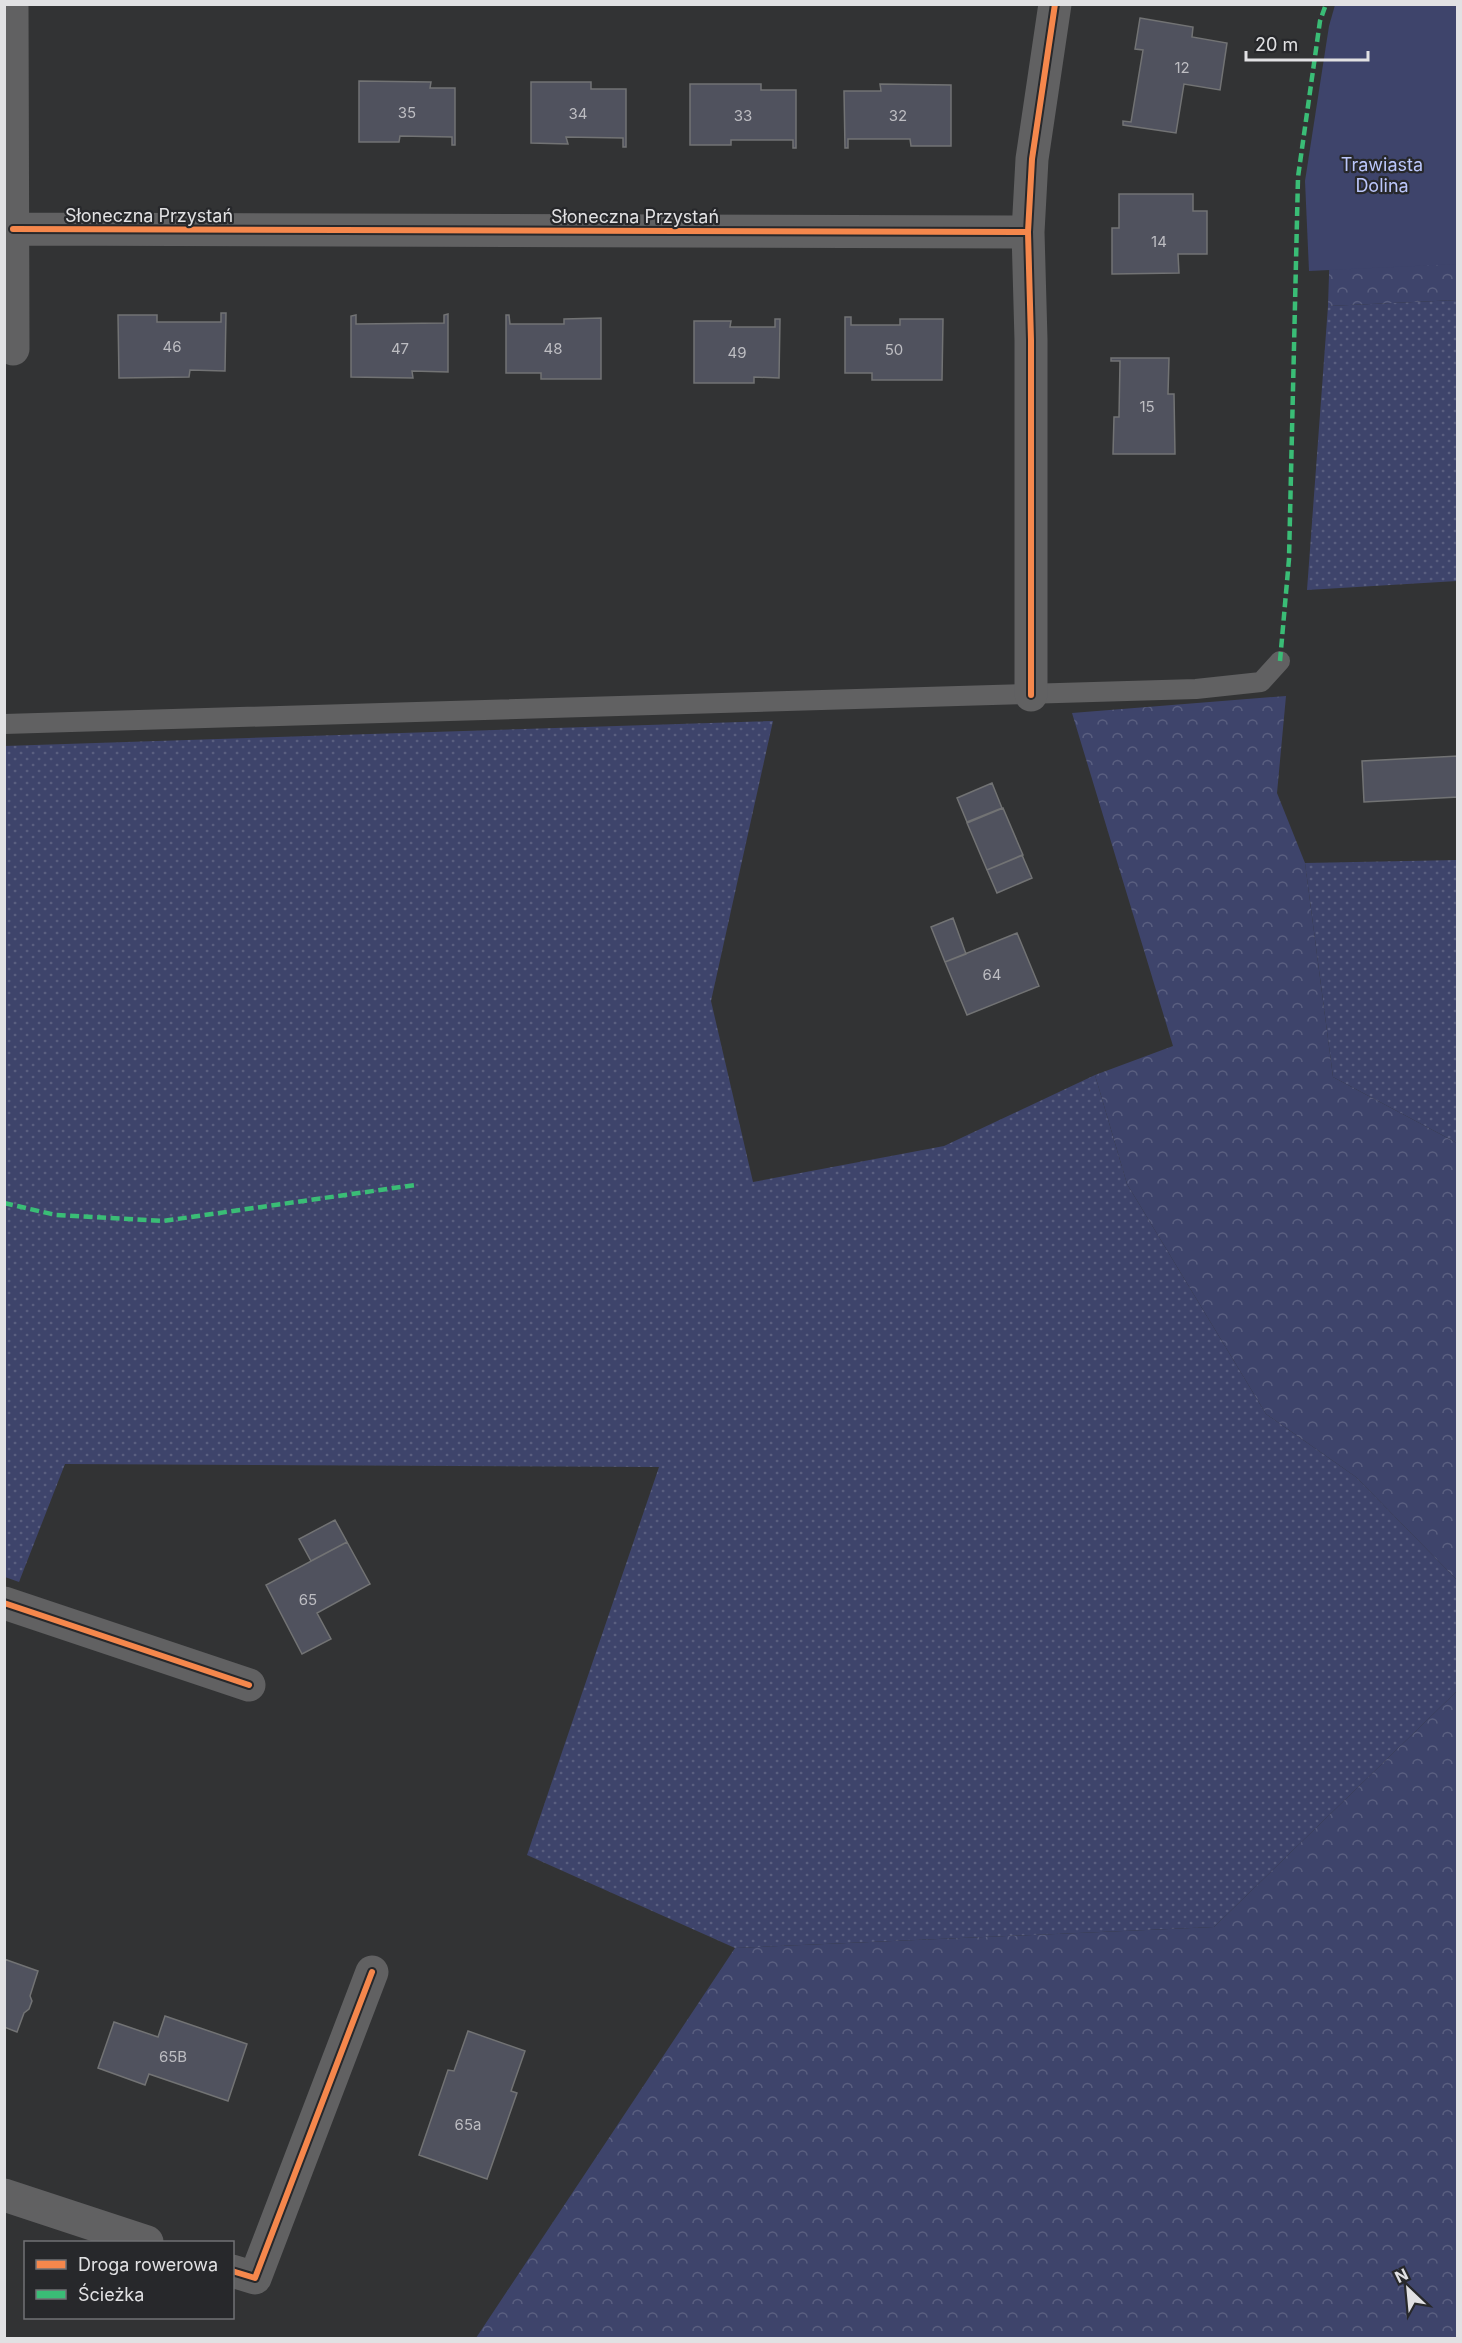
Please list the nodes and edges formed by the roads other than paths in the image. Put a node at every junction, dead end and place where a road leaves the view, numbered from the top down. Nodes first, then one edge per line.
1 (12, 4) edge
2 (1055, 4) edge
3 (13, 229) junction
4 (1028, 232) junction
5 (13, 349) dead end
6 (1280, 661) dead end
7 (1031, 695) junction
8 (4, 724) edge
9 (4, 1603) edge
10 (249, 1685) dead end
11 (372, 1972) dead end
12 (4, 2195) edge
13 (144, 2241) edge
14 (234, 2272) edge

1 - 3 street
2 - 4 street
3 - 4 street, Słoneczna Przystań
3 - 5 street
4 - 7 street
6 - 7 lane
7 - 8 lane
9 - 10 street
11 - 14 street
12 - 13 street

